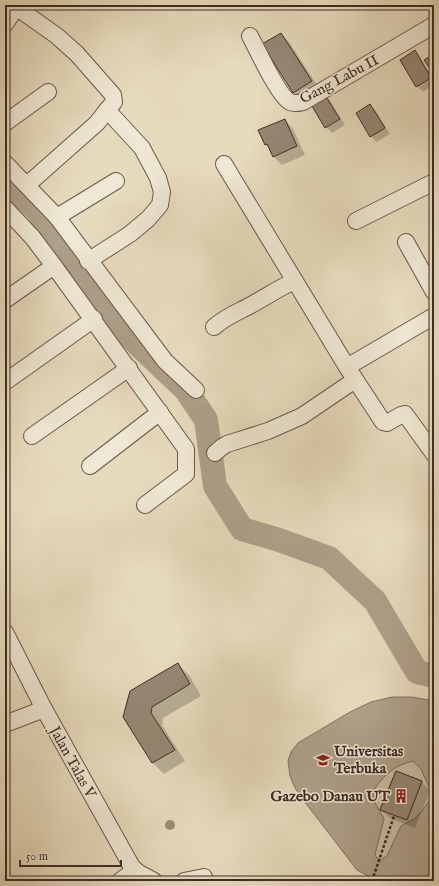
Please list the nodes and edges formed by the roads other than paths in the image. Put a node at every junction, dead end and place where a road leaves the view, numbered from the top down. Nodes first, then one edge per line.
1 (17, 6) edge
2 (5, 24) edge
3 (434, 25) edge
4 (250, 36) dead end
5 (48, 92) dead end
6 (107, 110) junction
7 (5, 123) edge
8 (224, 164) dead end
9 (8, 173) edge
10 (116, 181) dead end
11 (434, 182) edge
12 (27, 185) junction
13 (7, 212) edge
14 (57, 217) junction
15 (356, 221) dead end
16 (406, 242) dead end
17 (88, 261) junction
18 (54, 266) junction
19 (295, 281) junction
20 (434, 292) edge
21 (5, 300) edge
22 (434, 316) edge
23 (94, 319) junction
24 (214, 327) dead end
25 (128, 368) junction
26 (351, 373) junction
27 (5, 382) edge
28 (196, 390) dead end
29 (160, 412) junction
30 (32, 436) dead end
31 (215, 453) dead end
32 (434, 454) edge
33 (90, 466) dead end
34 (145, 505) dead end
35 (5, 632) edge
36 (44, 709) junction
37 (5, 724) edge
38 (136, 870) junction
39 (204, 877) dead end
40 (120, 881) edge
41 (154, 881) edge
42 (184, 881) edge

1 - 2 street
1 - 6 street
3 - 4 street, Gang Labu II
5 - 7 street
6 - 12 street
6 - 17 street
8 - 19 street
9 - 12 street
10 - 14 street
11 - 15 street
12 - 14 street
13 - 18 street
14 - 17 street
16 - 20 street
17 - 28 street
18 - 21 street
18 - 23 street
19 - 24 street
19 - 26 street
22 - 26 street
23 - 25 street
23 - 27 street
25 - 29 street
25 - 30 street
26 - 31 street
26 - 32 street
29 - 33 street
29 - 34 street
35 - 36 street, Jalan Talas V
36 - 37 street
36 - 38 street, Jalan Talas V
38 - 40 street
38 - 41 street, Jalan Talas V
39 - 42 street

